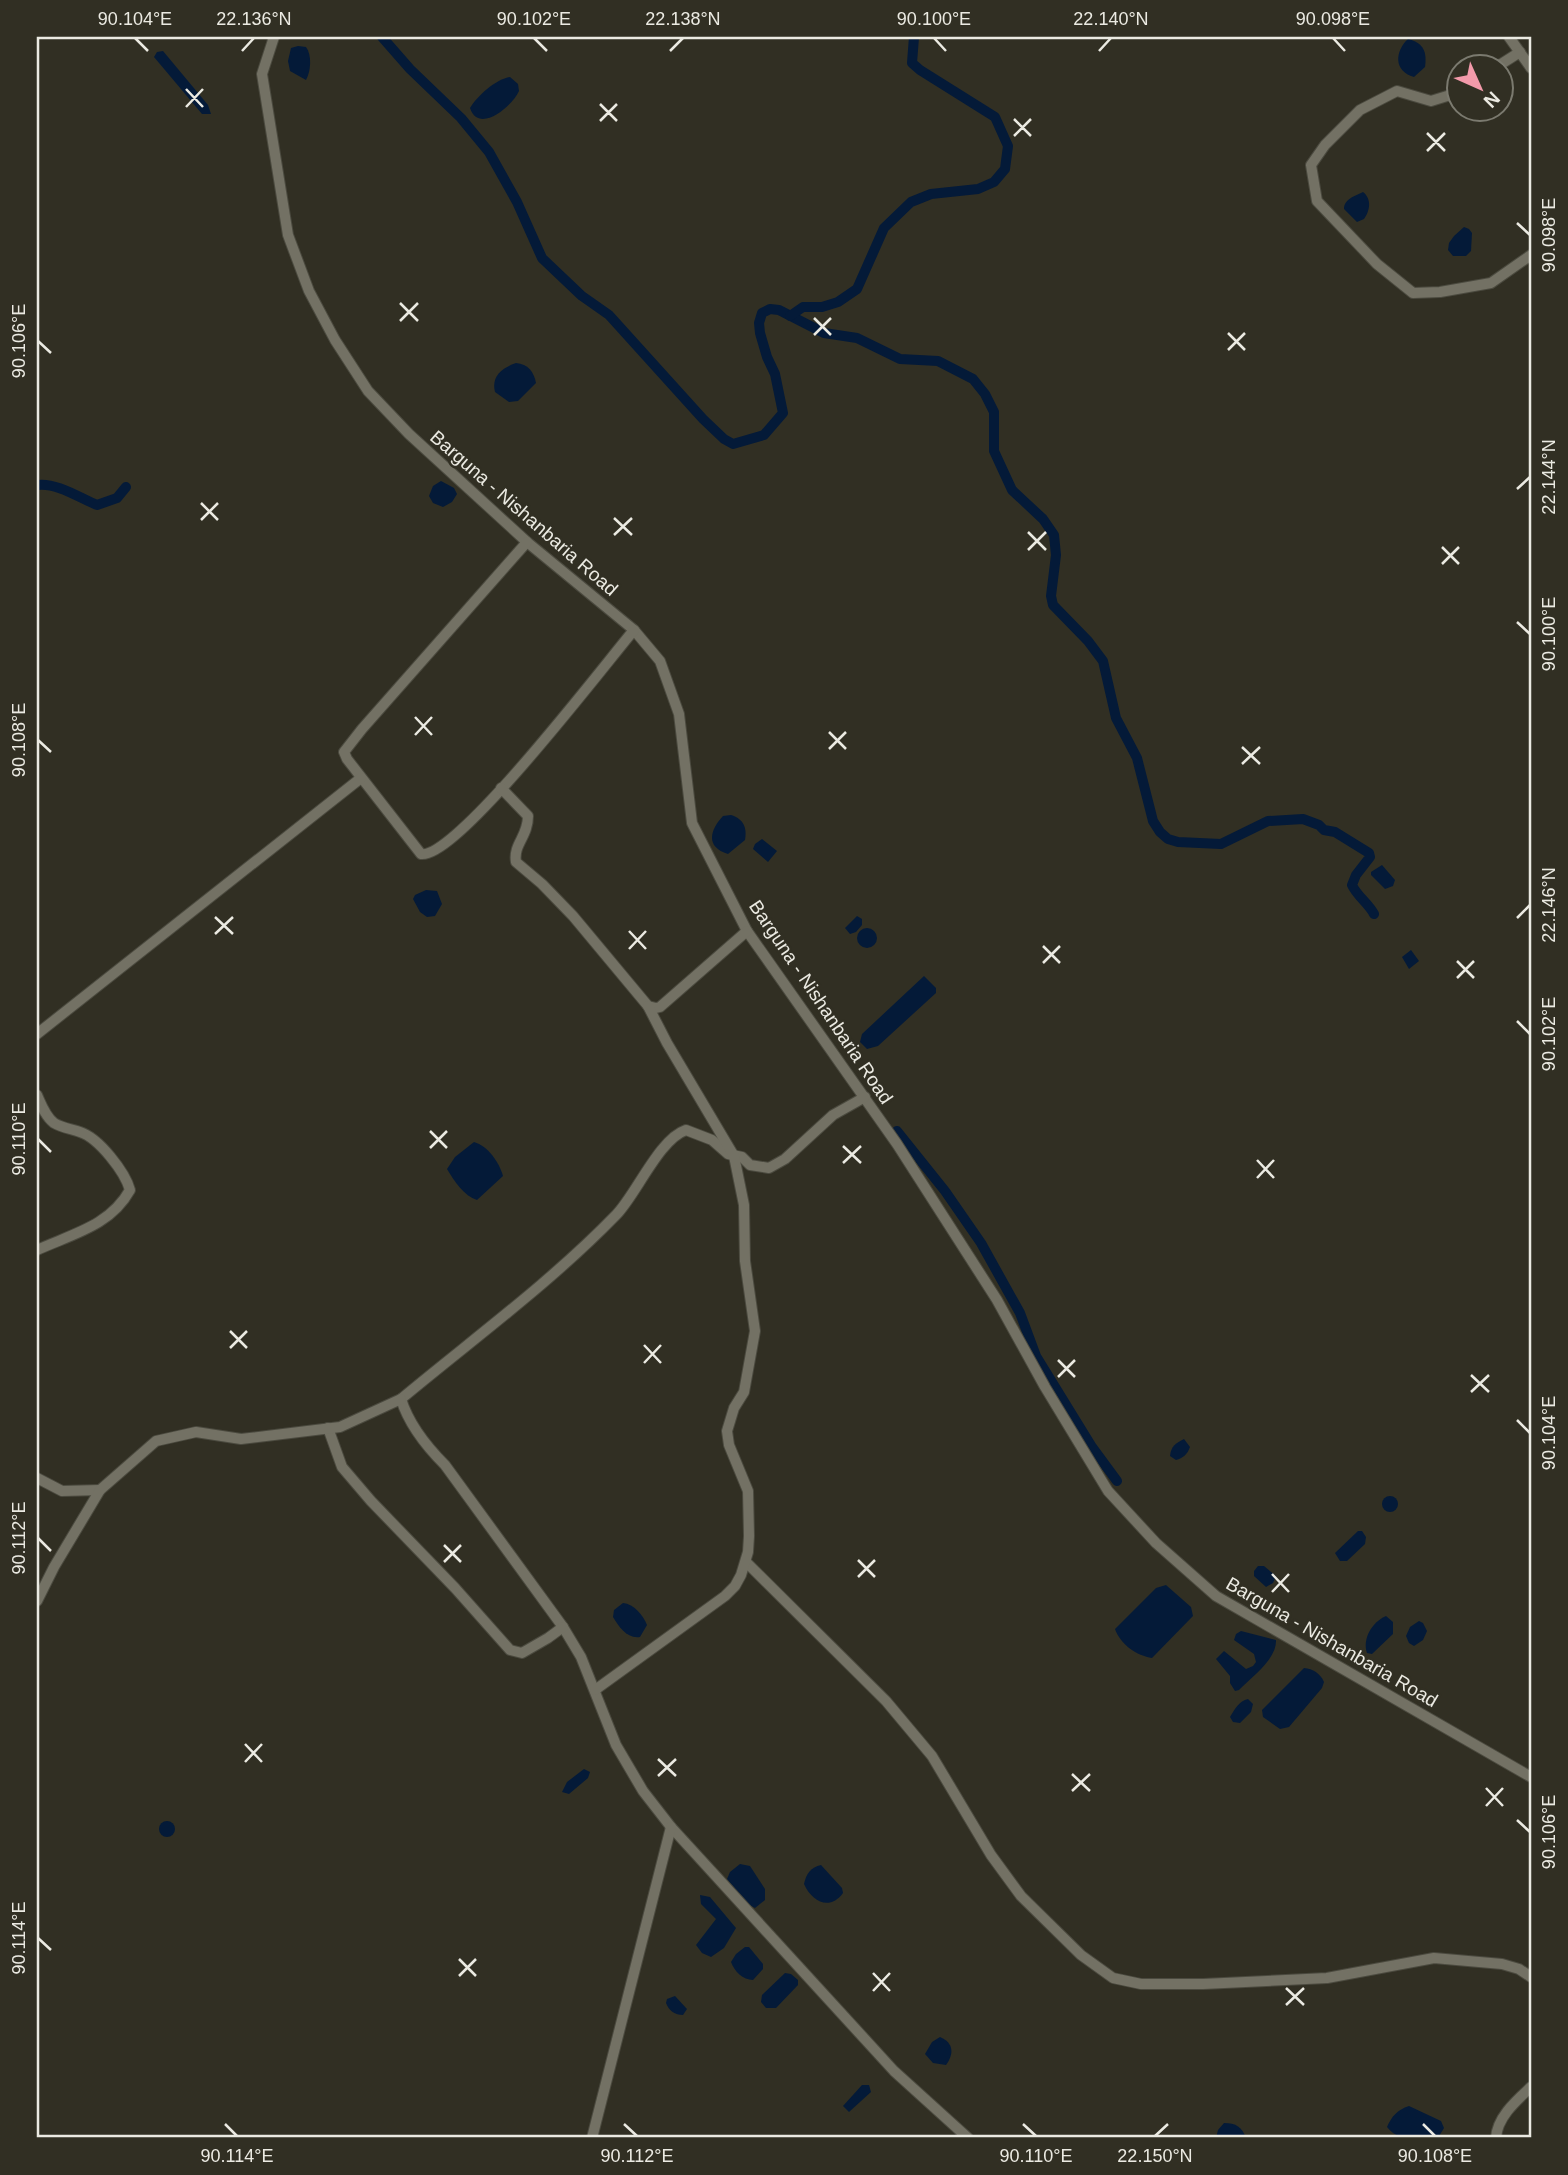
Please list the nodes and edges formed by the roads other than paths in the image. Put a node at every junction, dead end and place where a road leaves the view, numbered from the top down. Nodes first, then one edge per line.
1 (274, 37) edge
2 (1509, 37) edge
3 (1520, 52) junction
4 (1516, 55) edge
5 (1531, 68) edge
6 (1446, 96) edge
7 (1531, 255) edge
8 (527, 542) junction
9 (634, 630) junction
10 (361, 778) junction
11 (501, 788) junction
12 (747, 931) junction
13 (648, 1006) junction
14 (37, 1034) edge
15 (37, 1094) edge
16 (864, 1097) junction
17 (734, 1156) junction
18 (37, 1250) edge
19 (401, 1399) junction
20 (328, 1428) junction
21 (37, 1478) edge
22 (100, 1490) junction
23 (746, 1562) junction
24 (37, 1601) edge
25 (563, 1627) junction
26 (595, 1690) junction
27 (1531, 1776) edge
28 (671, 1827) junction
29 (1531, 1977) edge
30 (1531, 2087) edge
31 (592, 2138) edge
32 (968, 2138) edge
33 (1496, 2138) edge

1 - 8 street, Barguna - Nishanbaria Road
2 - 3 street
3 - 4 street
3 - 5 street
6 - 7 street
8 - 9 street, Barguna - Nishanbaria Road
8 - 10 street
9 - 11 street
9 - 12 street, Barguna - Nishanbaria Road
10 - 11 street
10 - 14 street
11 - 13 street
12 - 13 street
12 - 16 street, Barguna - Nishanbaria Road
13 - 17 street
15 - 18 street
16 - 17 street
16 - 27 street, Barguna - Nishanbaria Road
17 - 19 street
17 - 23 street
19 - 20 street
19 - 25 street
20 - 22 street
20 - 25 street
21 - 22 street
22 - 24 street
23 - 26 street
23 - 29 street
25 - 26 street
26 - 28 street
28 - 31 street
28 - 32 street
30 - 33 street

